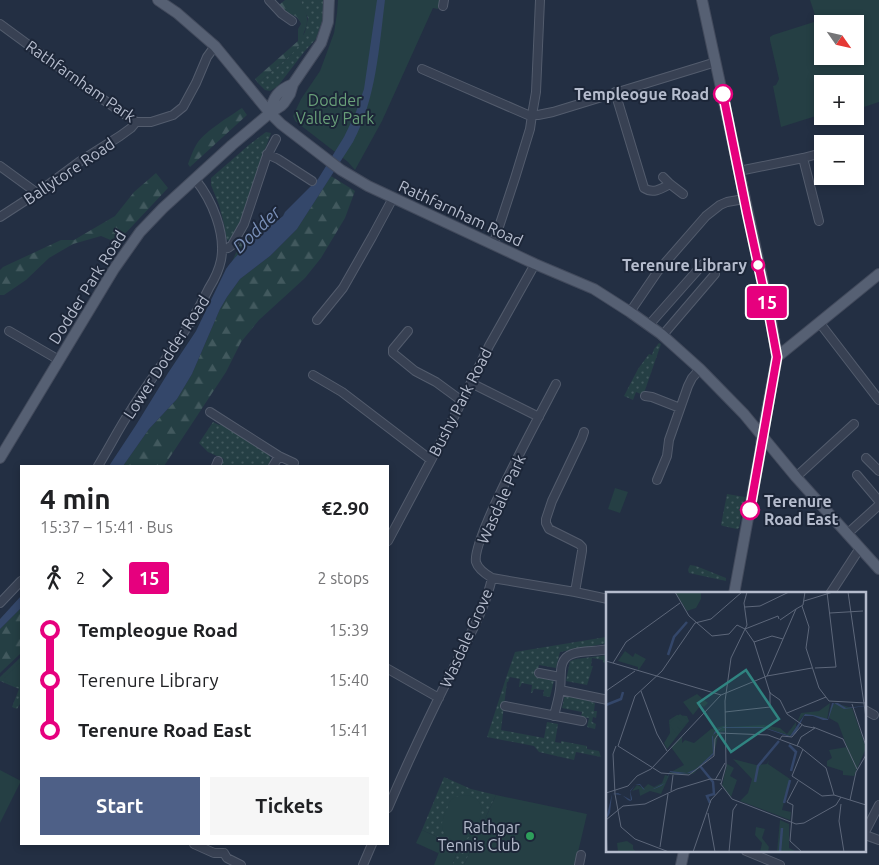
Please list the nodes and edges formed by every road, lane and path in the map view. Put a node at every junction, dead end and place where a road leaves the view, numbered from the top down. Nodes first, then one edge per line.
1 (158, 0) edge
2 (269, 0) edge
3 (329, 0) edge
4 (540, 0) edge
5 (702, 0) edge
6 (292, 21) dead end
7 (0, 24) edge
8 (216, 46) junction
9 (716, 62) junction
10 (422, 69) dead end
11 (615, 92) junction
12 (270, 113) junction
13 (532, 115) junction
14 (136, 122) junction
15 (276, 139) dead end
16 (267, 154) junction
17 (814, 155) edge
18 (803, 158) junction
19 (0, 166) edge
20 (739, 171) junction
21 (663, 177) dead end
22 (195, 179) junction
23 (312, 181) dead end
24 (670, 184) junction
25 (37, 193) junction
26 (683, 194) dead end
27 (393, 198) junction
28 (744, 199) junction
29 (0, 217) edge
30 (819, 221) dead end
31 (493, 244) junction
32 (222, 250) junction
33 (535, 264) junction
34 (703, 264) dead end
35 (715, 274) dead end
36 (877, 279) edge
37 (630, 312) junction
38 (317, 320) dead end
39 (818, 322) junction
40 (649, 325) junction
41 (9, 331) dead end
42 (408, 331) dead end
43 (662, 336) junction
44 (777, 357) junction
45 (59, 360) junction
46 (700, 368) junction
47 (313, 375) dead end
48 (471, 383) junction
49 (556, 384) dead end
50 (645, 396) dead end
51 (879, 400) edge
52 (462, 401) junction
53 (680, 408) junction
54 (210, 412) dead end
55 (766, 412) junction
56 (744, 414) junction
57 (540, 417) junction
58 (854, 424) dead end
59 (584, 432) dead end
60 (762, 437) junction
61 (279, 456) junction
62 (0, 458) edge
63 (866, 458) dead end
64 (431, 460) junction
65 (294, 463) dead end
66 (99, 465) edge
67 (273, 465) edge
68 (879, 471) edge
69 (857, 474) dead end
70 (796, 477) junction
71 (657, 480) dead end
72 (879, 500) edge
73 (879, 505) edge
74 (847, 534) junction
75 (389, 539) edge
76 (860, 548) junction
77 (879, 569) edge
78 (492, 578) junction
79 (20, 582) edge
80 (575, 592) junction
81 (734, 592) edge
82 (831, 592) edge
83 (606, 599) edge
84 (0, 603) edge
85 (606, 649) edge
86 (389, 670) edge
87 (539, 673) dead end
88 (560, 677) junction
89 (560, 690) junction
90 (439, 698) junction
91 (606, 700) edge
92 (505, 706) dead end
93 (866, 711) edge
94 (874, 715) dead end
95 (554, 716) junction
96 (582, 721) dead end
97 (879, 805) edge
98 (389, 806) edge
99 (866, 832) edge
100 (866, 834) edge
101 (879, 840) edge
102 (196, 845) edge
103 (224, 845) edge
104 (372, 845) edge
105 (684, 852) edge
106 (748, 852) edge
107 (224, 853) junction
108 (581, 855) dead end
109 (765, 859) edge
110 (240, 865) edge
111 (363, 865) edge
112 (579, 865) edge
113 (681, 865) edge
114 (780, 865) edge

1 - 8 main road, Rathfarnham Road
2 - 6 street
3 - 12 main road
4 - 13 street
5 - 9 main road
7 - 14 street, Rathfarnham Park
8 - 12 main road, Rathfarnham Road
8 - 14 street, Rathfarnham Park
9 - 11 street
9 - 20 main road
10 - 13 street
11 - 13 street
11 - 24 street
12 - 22 main road, Dodder Park Road
12 - 27 main road, Rathfarnham Road
13 - 31 street
14 - 25 street, Ballytore Road
15 - 16 street
16 - 23 street
16 - 32 street
17 - 18 street
18 - 20 street
18 - 30 street
19 - 25 street
20 - 28 main road
21 - 24 street
22 - 32 street
22 - 45 main road, Dodder Park Road
24 - 26 street
25 - 29 street, Ballytore Road
27 - 31 main road, Rathfarnham Road
27 - 38 street
28 - 37 street
28 - 44 main road
31 - 33 main road, Rathfarnham Road
32 - 66 street, Lower Dodder Road
33 - 37 main road, Rathfarnham Road
33 - 48 street, Bushy Park Road
34 - 40 street
35 - 43 street
36 - 39 main road
37 - 40 main road, Rathfarnham Road
39 - 44 main road
39 - 51 street
40 - 43 main road, Rathfarnham Road
41 - 45 street
42 - 52 street
43 - 46 main road, Rathfarnham Road
44 - 55 main road
45 - 62 main road, Dodder Park Road
46 - 53 street
46 - 56 main road, Rathfarnham Road
47 - 64 street
48 - 52 street, Bushy Park Road
48 - 57 street
49 - 57 street, Wasdale Park
50 - 53 street
52 - 64 street, Bushy Park Road
53 - 71 street
54 - 61 street
55 - 56 main road
55 - 60 main road
56 - 60 main road, Rathfarnham Road
57 - 78 street, Wasdale Park
58 - 70 street
59 - 80 street
60 - 70 main road, Rathfarnham Road
60 - 81 main road
61 - 65 street
61 - 67 street
63 - 68 street
64 - 75 street, Bushy Park Road
69 - 72 street
70 - 74 main road, Rathfarnham Road
73 - 74 street
74 - 76 main road, Rathfarnham Road
76 - 77 main road, Rathfarnham Road
76 - 82 street
78 - 80 street
78 - 90 street, Wasdale Grove
79 - 84 street
80 - 83 street
85 - 88 street
86 - 90 street
87 - 88 street
88 - 89 street
89 - 91 street
89 - 95 street
90 - 98 street, Wasdale Grove
92 - 95 street
93 - 94 street
95 - 96 street
97 - 99 street
100 - 101 street
102 - 107 street
103 - 107 street
104 - 111 street
105 - 113 main road
106 - 109 street
107 - 110 street
108 - 112 street
109 - 114 street

